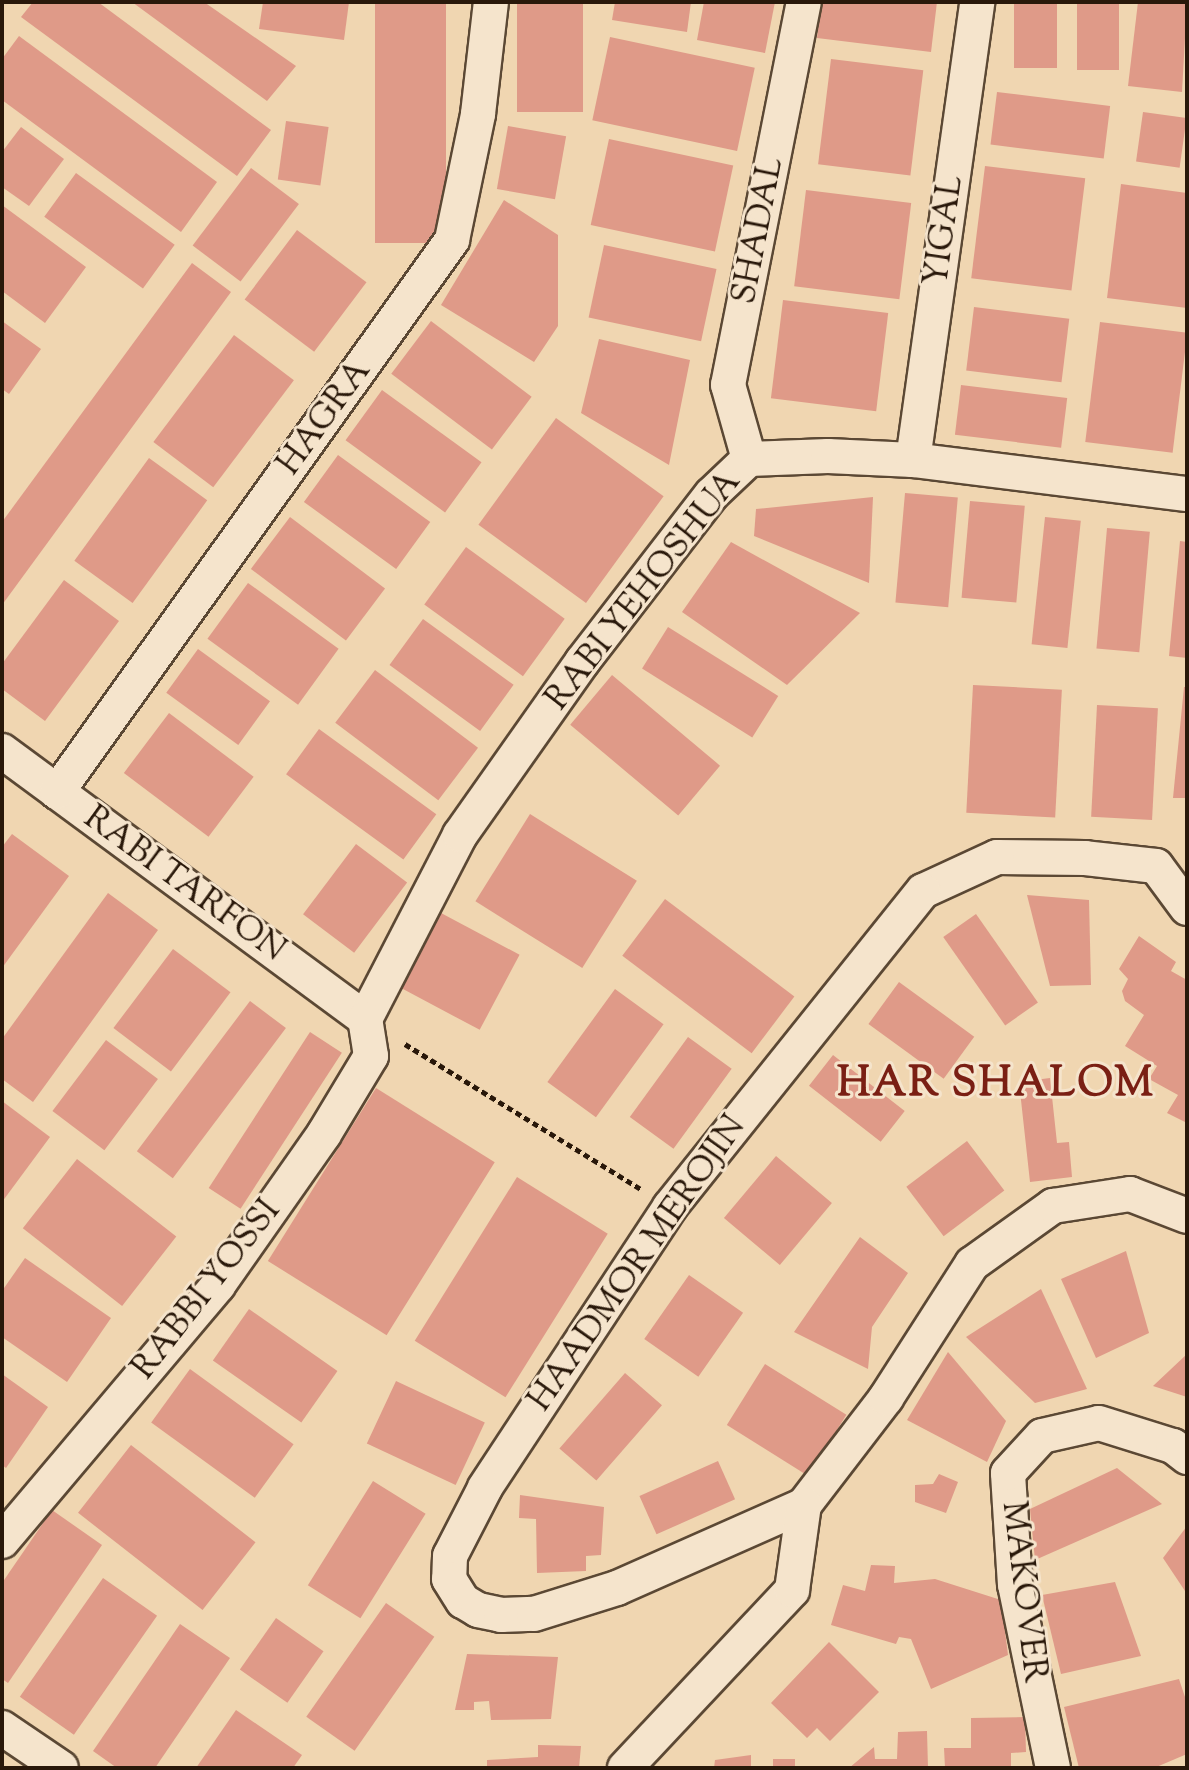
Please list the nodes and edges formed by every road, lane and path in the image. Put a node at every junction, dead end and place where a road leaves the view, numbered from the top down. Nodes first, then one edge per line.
1 (491, 2) edge
2 (804, 2) edge
3 (977, 2) edge
4 (749, 459) junction
5 (913, 460) junction
6 (1187, 494) edge
7 (2, 751) edge
8 (57, 792) junction
9 (1187, 908) edge
10 (365, 1019) junction
11 (670, 1207) junction
12 (1187, 1216) edge
13 (1187, 1457) edge
14 (804, 1505) junction
15 (2, 1541) edge
16 (2, 1728) edge
17 (61, 1768) edge
18 (625, 1768) edge
19 (1053, 1768) edge

1 - 8 street, HAGRA
2 - 4 street, SHADAL
3 - 5 street, YIGAL
4 - 5 street, RABI YEHOSHUA
4 - 10 street, RABI YEHOSHUA
5 - 6 street, RABI YEHOSHUA
7 - 8 street, RABI TARFON
8 - 10 street, RABI TARFON
9 - 11 street, HAADMOR MEROJIN
10 - 11 path
10 - 15 street, RABBI YOSSI
11 - 14 street, HAADMOR MEROJIN
12 - 14 street
13 - 19 street, MAKOVER
14 - 18 street
16 - 17 street

